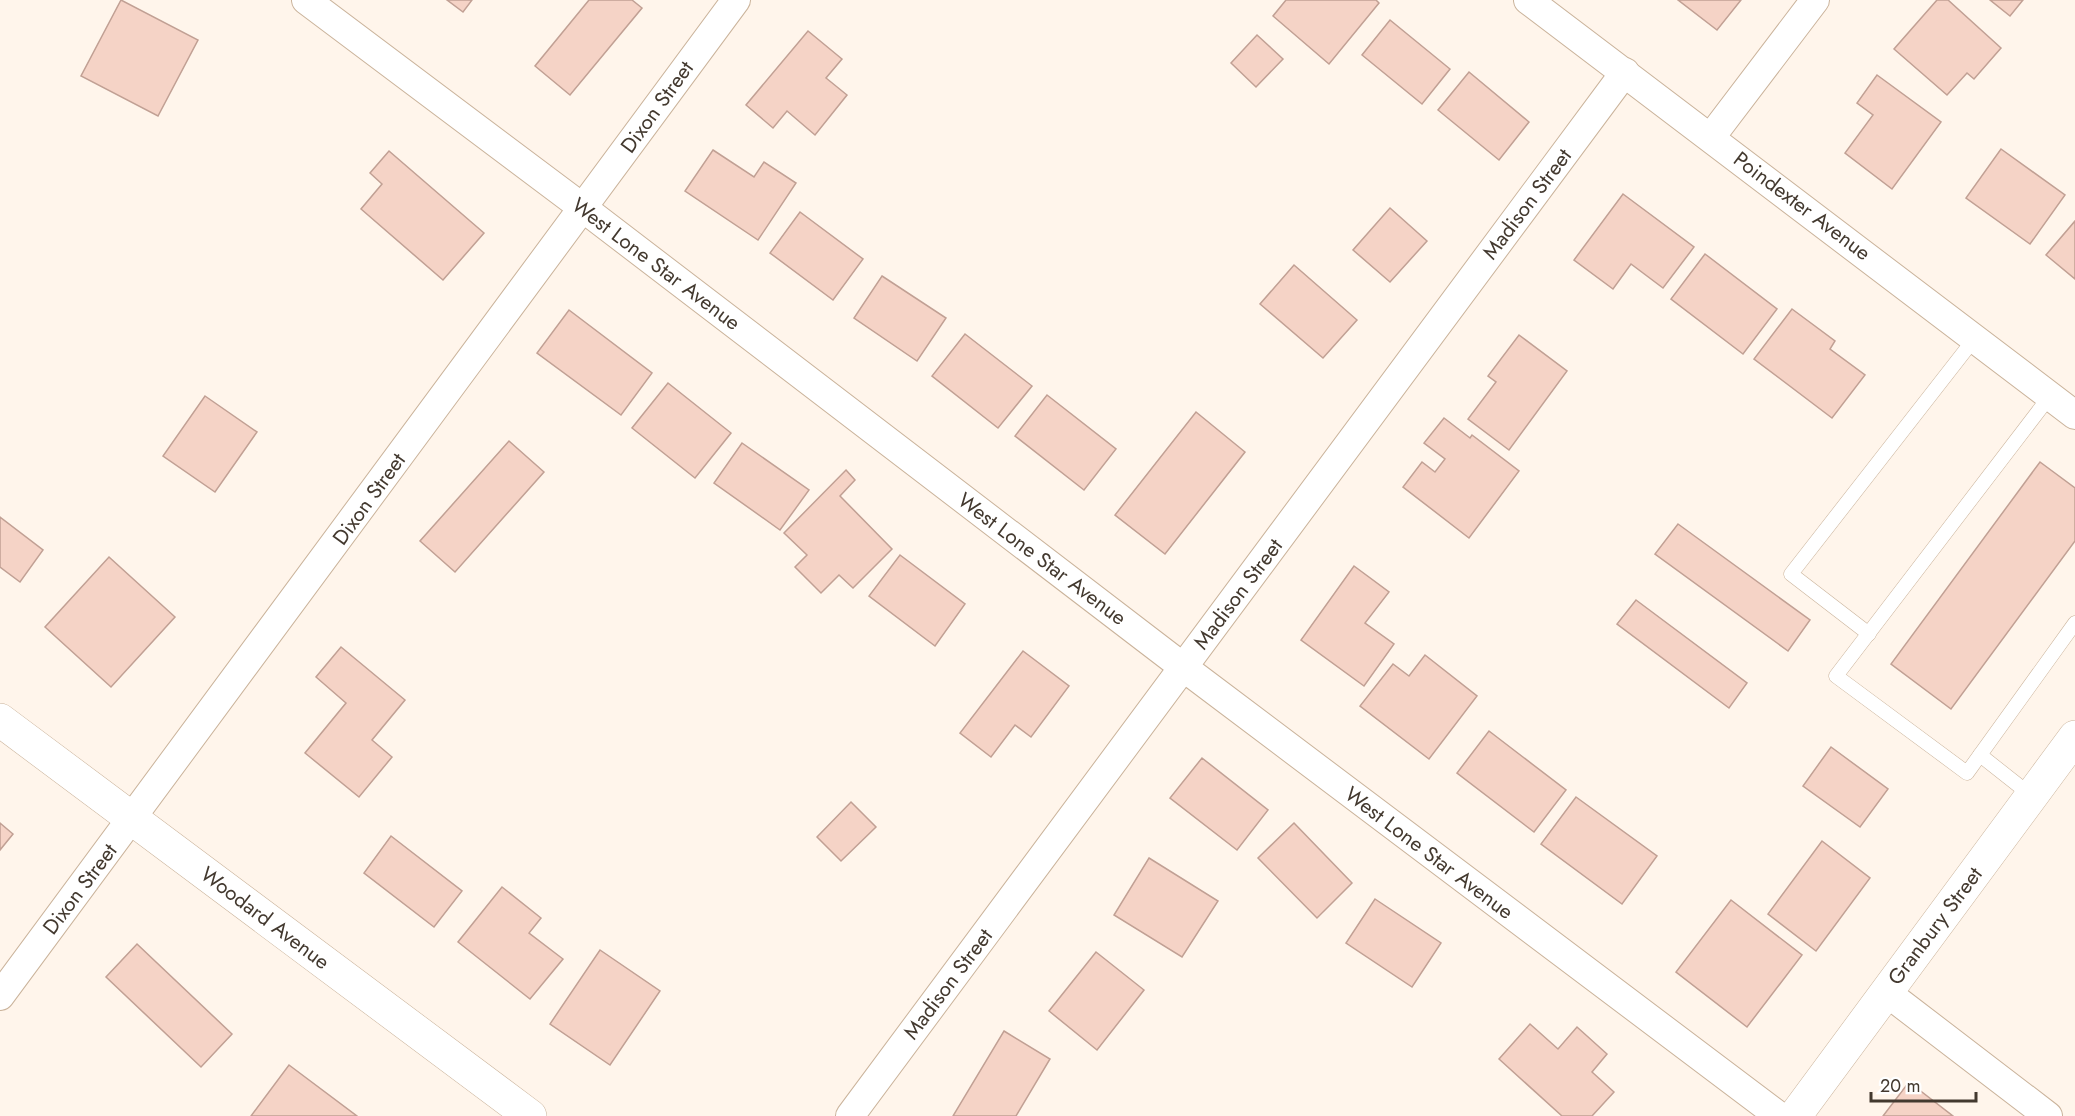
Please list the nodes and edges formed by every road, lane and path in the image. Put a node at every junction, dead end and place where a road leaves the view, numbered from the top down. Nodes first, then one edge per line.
1 (306, 0) edge
2 (736, 0) edge
3 (1528, 0) edge
4 (1815, 0) edge
5 (1625, 72) junction
6 (1711, 137) junction
7 (583, 208) junction
8 (1975, 338) junction
9 (2050, 396) junction
10 (2075, 414) edge
11 (2075, 623) edge
12 (1869, 634) junction
13 (1183, 667) junction
14 (0, 720) edge
15 (2075, 737) edge
16 (1980, 755) junction
17 (2032, 796) junction
18 (132, 819) junction
19 (1886, 992) junction
20 (0, 996) edge
21 (530, 1116) edge
22 (850, 1116) edge
23 (1779, 1116) edge
24 (1795, 1116) edge
25 (2049, 1116) edge

1 - 7 street, West Lone Star Avenue
2 - 7 street, Dixon Street
3 - 5 street, Poindexter Avenue
4 - 6 street
5 - 6 street, Poindexter Avenue
5 - 13 street, Madison Street
6 - 8 street, Poindexter Avenue
7 - 13 street, West Lone Star Avenue
7 - 18 street, Dixon Street
8 - 9 street, Poindexter Avenue
8 - 12 lane
9 - 10 street, Poindexter Avenue
9 - 12 lane
11 - 16 lane
12 - 16 lane
13 - 22 street, Madison Street
13 - 23 street, West Lone Star Avenue
14 - 18 street, Woodard Avenue
15 - 17 street, Granbury Street
16 - 17 lane
17 - 19 street, Granbury Street
18 - 20 street, Dixon Street
18 - 21 street, Woodard Avenue
19 - 24 street, Granbury Street
19 - 25 street

